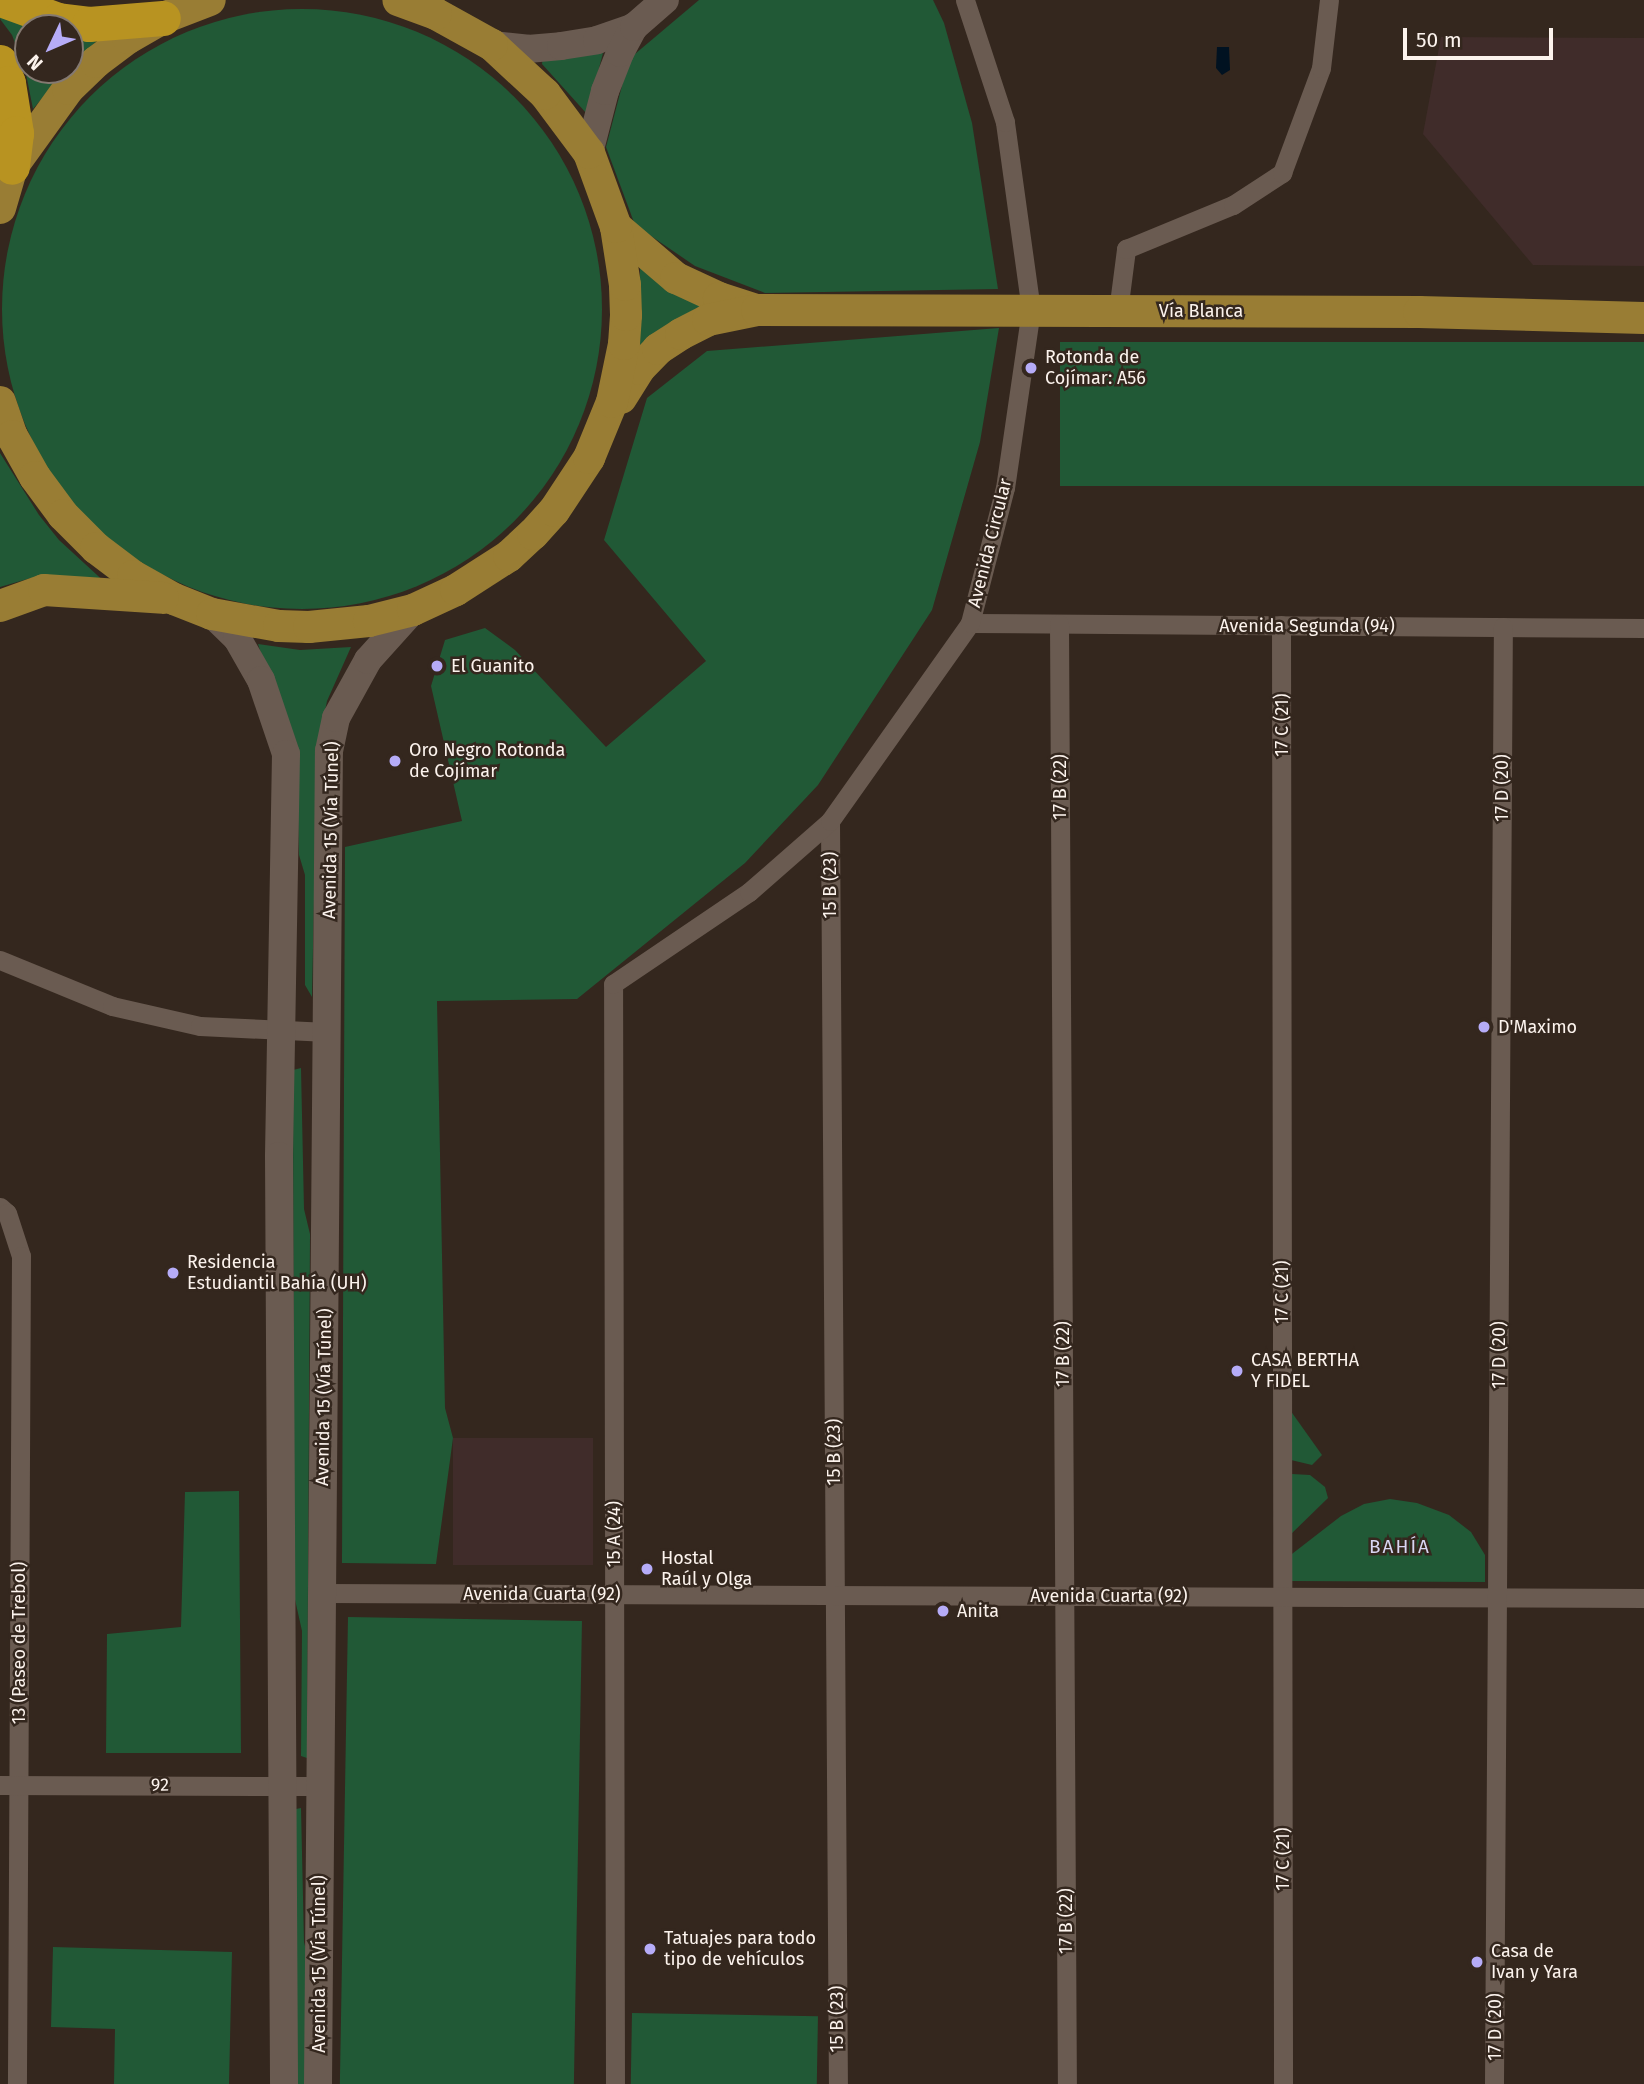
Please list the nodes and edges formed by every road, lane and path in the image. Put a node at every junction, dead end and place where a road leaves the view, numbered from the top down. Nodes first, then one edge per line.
1 (3, 0) edge
2 (210, 0) edge
3 (398, 0) edge
4 (665, 0) edge
5 (965, 0) edge
6 (1329, 0) edge
7 (163, 18) junction
8 (634, 27) junction
9 (492, 45) junction
10 (0, 61) edge
11 (589, 153) junction
12 (12, 167) junction
13 (0, 208) edge
14 (616, 227) junction
15 (757, 310) junction
16 (1031, 310) junction
17 (1118, 311) junction
18 (1644, 318) edge
19 (0, 402) edge
20 (602, 430) junction
21 (174, 599) junction
22 (0, 606) edge
23 (413, 610) junction
24 (212, 614) junction
25 (970, 623) junction
26 (1059, 624) junction
27 (1282, 625) junction
28 (1503, 627) junction
29 (1644, 628) edge
30 (830, 821) junction
31 (0, 961) edge
32 (613, 984) joint
33 (279, 1030) junction
34 (328, 1032) junction
35 (0, 1207) edge
36 (321, 1593) junction
37 (614, 1594) junction
38 (835, 1595) junction
39 (1064, 1596) junction
40 (1283, 1596) junction
41 (1497, 1597) junction
42 (1644, 1598) edge
43 (283, 1784) junction
44 (9, 1785) edge
45 (320, 1786) junction
46 (17, 2084) edge
47 (284, 2084) edge
48 (318, 2084) edge
49 (615, 2084) edge
50 (838, 2084) edge
51 (1067, 2084) edge
52 (1283, 2084) edge
53 (1494, 2084) edge

1 - 7 highway
2 - 7 main road
3 - 9 main road
4 - 8 main road
5 - 16 street, Avenida Circular
6 - 17 street
7 - 12 main road
8 - 9 main road
8 - 11 main road
9 - 11 main road
10 - 12 highway
11 - 14 main road
12 - 13 main road
14 - 15 main road, Vía Blanca
14 - 20 main road
15 - 16 main road, Vía Blanca
15 - 20 main road, Vía Blanca
16 - 17 main road, Vía Blanca
16 - 25 street, Avenida Circular
17 - 18 main road, Vía Blanca
19 - 21 main road
20 - 23 main road
21 - 22 main road
21 - 24 main road
23 - 24 main road
23 - 34 main road, Avenida 15 (Vía Túnel)
24 - 33 main road, Avenida 15 (Vía Túnel)
25 - 26 street, Avenida Segunda (94)
25 - 30 street, Avenida Circular
26 - 27 street, Avenida Segunda (94)
26 - 39 street, 17 B (22)
27 - 28 street, Avenida Segunda (94)
27 - 40 street, 17 C (21)
28 - 29 street, Avenida Segunda (94)
28 - 41 street, 17 D (20)
30 - 32 street, Avenida Circular
30 - 38 street, 15 B (23)
31 - 33 street
32 - 37 street, 15 A (24)
33 - 34 street
33 - 43 main road, Avenida 15 (Vía Túnel)
34 - 36 main road, Avenida 15 (Vía Túnel)
35 - 44 street, 13 (Paseo de Trebol)
36 - 37 street, Avenida Cuarta (92)
36 - 45 main road, Avenida 15 (Vía Túnel)
37 - 38 street, Avenida Cuarta (92)
37 - 49 street, 15 A (24)
38 - 39 street, Avenida Cuarta (92)
38 - 50 street, 15 B (23)
39 - 40 street, Avenida Cuarta (92)
39 - 51 street, 17 B (22)
40 - 41 street, Avenida Cuarta (92)
40 - 52 street, 17 C (21)
41 - 42 street, Avenida Cuarta (92)
41 - 53 street, 17 D (20)
43 - 44 street, 92
43 - 45 street, 92
43 - 47 main road, Avenida 15 (Vía Túnel)
44 - 46 street, 13 (Paseo de Trebol)
45 - 48 main road, Avenida 15 (Vía Túnel)

